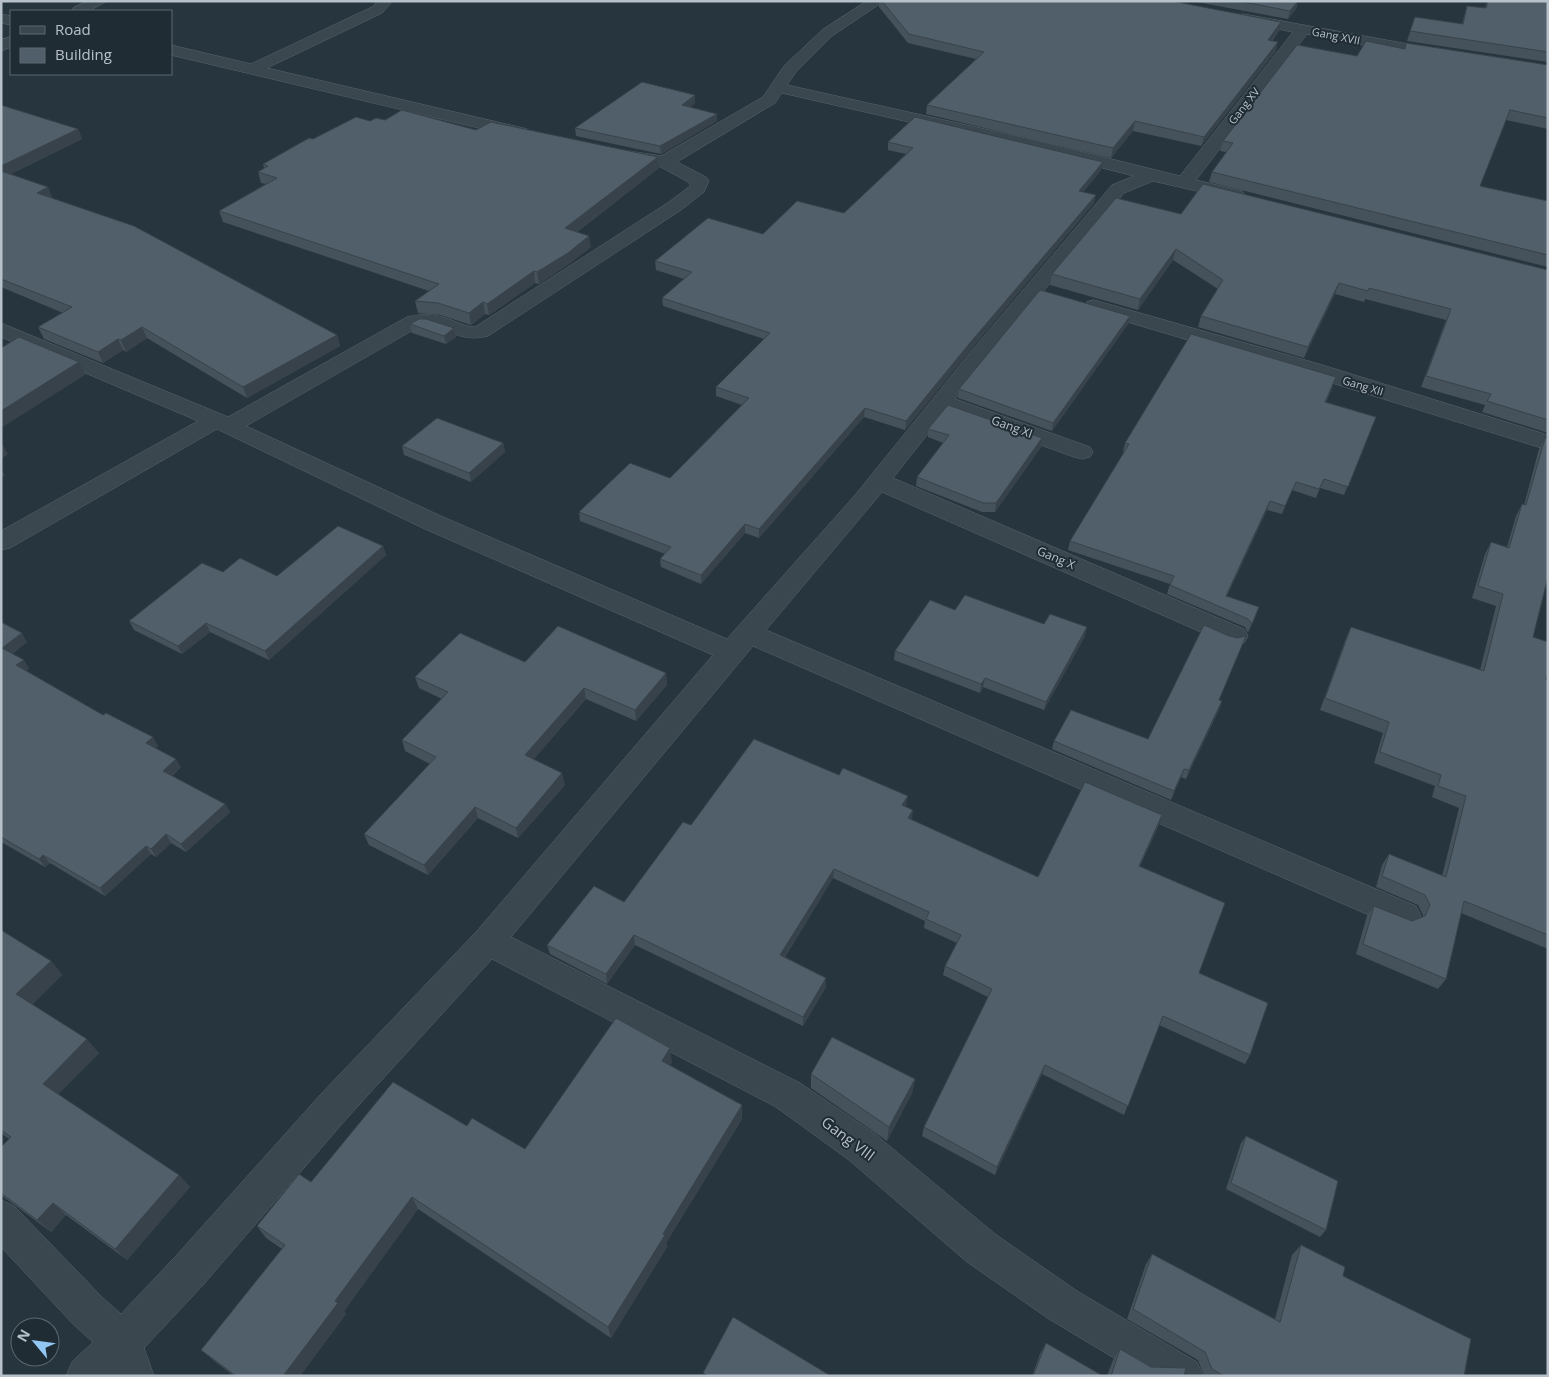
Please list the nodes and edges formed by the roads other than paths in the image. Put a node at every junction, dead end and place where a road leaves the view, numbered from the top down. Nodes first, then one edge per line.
1 (100, 1) edge
2 (382, 1) edge
3 (877, 1) edge
4 (80, 10) edge
5 (1230, 15) edge
6 (1304, 29) junction
7 (172, 50) edge
8 (1459, 58) edge
9 (253, 69) junction
10 (778, 88) junction
11 (537, 137) edge
12 (603, 151) edge
13 (664, 162) junction
14 (1151, 175) junction
15 (1185, 182) junction
16 (1262, 202) edge
17 (1053, 294) junction
18 (1, 329) edge
19 (942, 402) junction
20 (223, 423) junction
21 (1548, 443) edge
22 (1082, 452) dead end
23 (878, 481) junction
24 (1, 542) edge
25 (1235, 636) edge
26 (740, 643) junction
27 (1405, 916) edge
28 (488, 941) junction
29 (1, 1219) edge
30 (128, 1359) edge
31 (86, 1376) edge
32 (1183, 1376) edge

1 - 4 street
2 - 9 street
3 - 10 street
5 - 6 street, Gang XVII
6 - 8 street, Gang XVII
6 - 15 street, Gang XV
7 - 9 street
9 - 11 street
10 - 13 street
10 - 14 street
12 - 13 street
13 - 20 street
14 - 15 street
14 - 17 street
15 - 16 street
17 - 19 street
17 - 21 street, Gang XII
18 - 20 street
19 - 22 street, Gang XI
19 - 23 street
20 - 24 street
20 - 26 street
23 - 25 street, Gang X
23 - 26 street
26 - 27 street
26 - 28 street
28 - 30 street
28 - 32 street, Gang VIII
29 - 30 street
30 - 31 street

